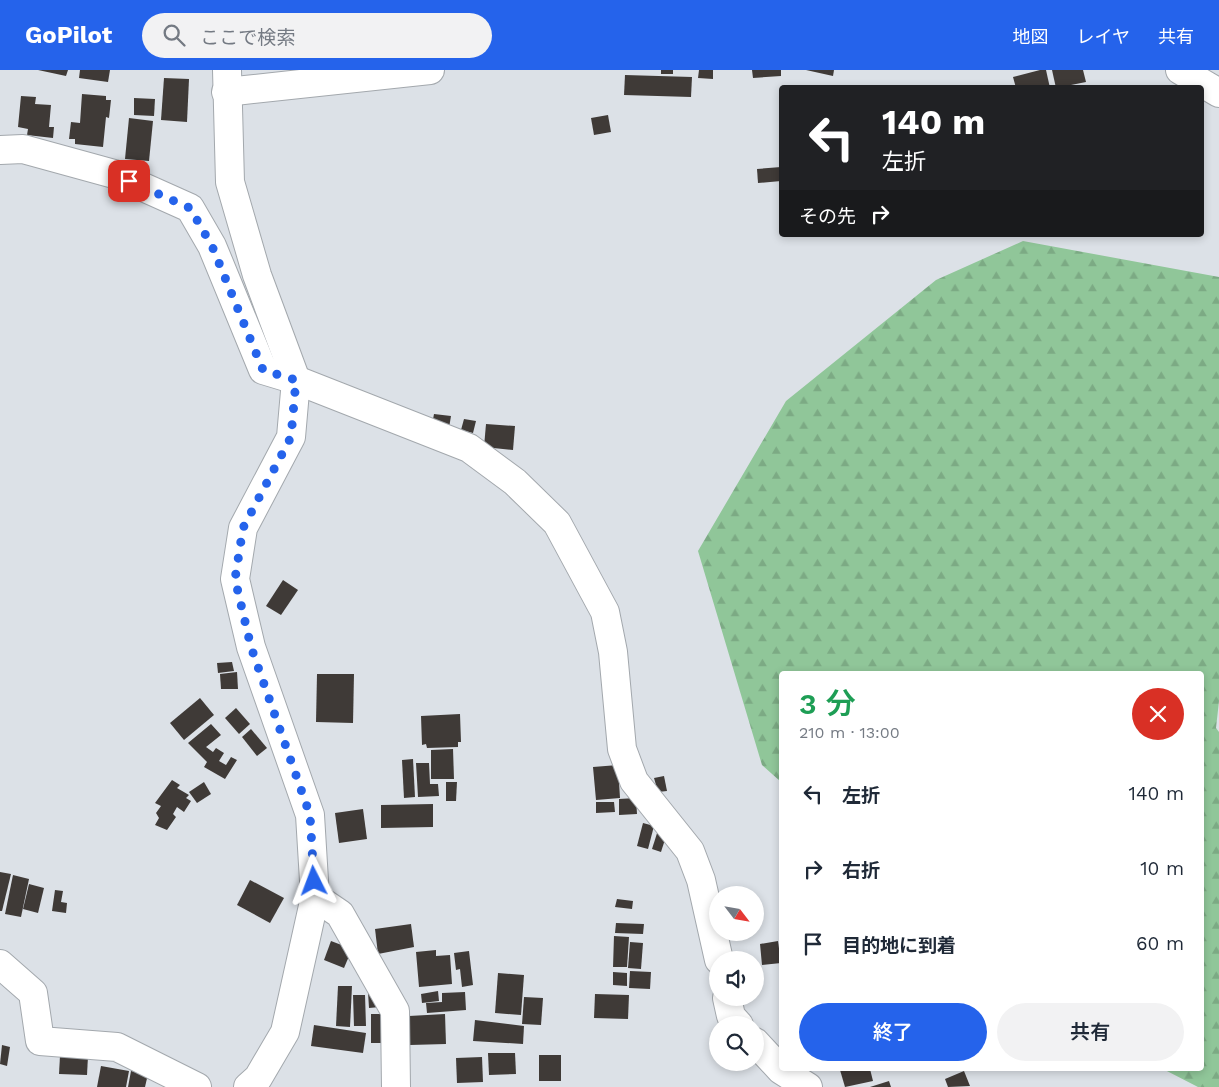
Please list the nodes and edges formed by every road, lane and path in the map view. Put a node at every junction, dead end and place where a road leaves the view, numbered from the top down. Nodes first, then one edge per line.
1 (430, 70) edge
2 (1180, 70) edge
3 (227, 81) edge
4 (1219, 94) edge
5 (0, 150) edge
6 (296, 380) junction
7 (315, 897) junction
8 (717, 951) edge
9 (0, 964) edge
10 (764, 1052) edge
11 (779, 1068) edge
12 (783, 1071) edge
13 (197, 1087) edge
14 (248, 1087) edge
15 (396, 1087) edge
16 (808, 1087) edge

1 - 3 street
2 - 4 street
3 - 6 street
5 - 6 street
6 - 7 street
6 - 8 street
7 - 14 street
7 - 15 street
9 - 13 street
10 - 11 street
12 - 16 street

